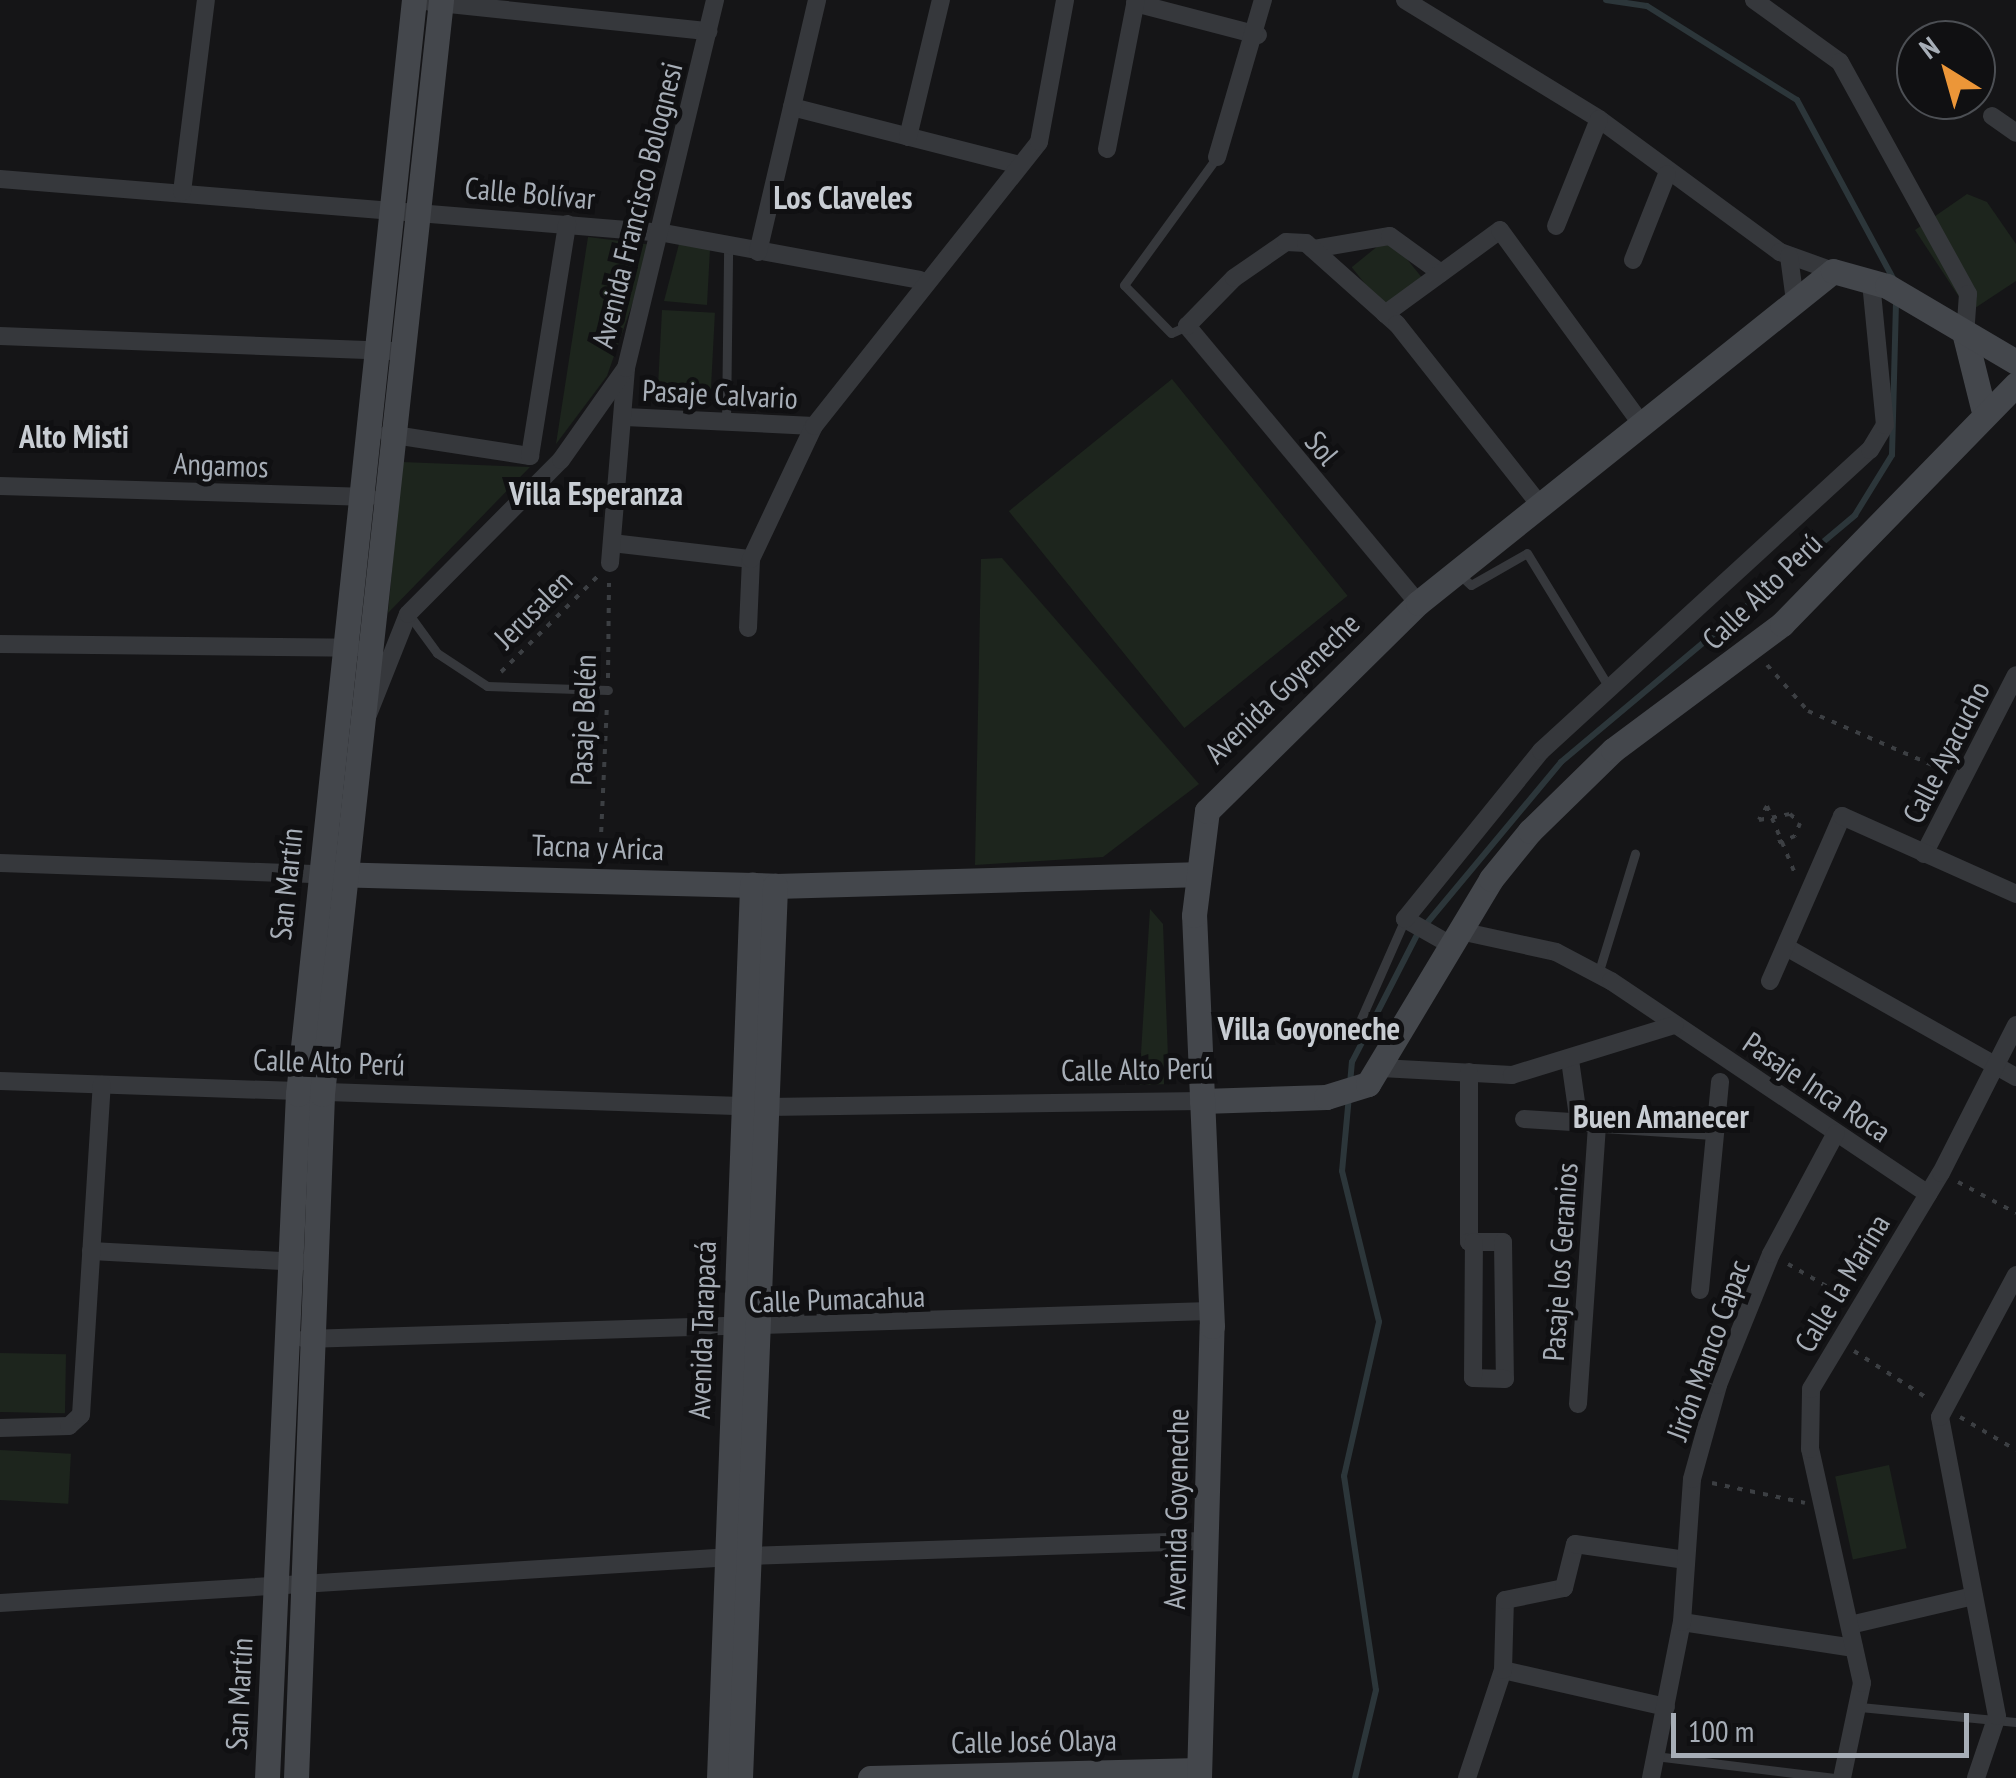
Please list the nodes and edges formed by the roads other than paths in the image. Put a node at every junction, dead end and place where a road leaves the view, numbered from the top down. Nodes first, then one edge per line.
1 (206, 0) edge
2 (715, 0) edge
3 (817, 0) edge
4 (941, 0) edge
5 (1066, 0) edge
6 (1263, 0) edge
7 (1405, 0) edge
8 (1754, 0) edge
9 (424, 1) edge
10 (1135, 2) edge
11 (708, 32) junction
12 (1258, 35) junction
13 (792, 107) junction
14 (1599, 119) junction
15 (908, 137) junction
16 (1108, 148) dead end
17 (1217, 157) joint
18 (1016, 164) junction
19 (1667, 174) junction
20 (0, 179) edge
21 (182, 192) junction
22 (404, 210) junction
23 (567, 224) junction
24 (1556, 226) dead end
25 (664, 233) junction
26 (728, 247) junction
27 (1312, 249) junction
28 (758, 252) junction
29 (1790, 256) junction
30 (1634, 260) dead end
31 (1833, 271) junction
32 (1442, 273) junction
33 (920, 280) junction
34 (1879, 285) junction
35 (1795, 301) junction
36 (1385, 314) junction
37 (1187, 326) junction
38 (0, 336) edge
39 (1966, 336) junction
40 (373, 350) junction
41 (399, 351) junction
42 (2016, 362) edge
43 (626, 368) junction
44 (2016, 384) edge
45 (1983, 408) junction
46 (624, 417) junction
47 (726, 423) junction
48 (814, 426) junction
49 (1642, 426) junction
50 (388, 434) junction
51 (0, 486) edge
52 (368, 497) junction
53 (1540, 505) junction
54 (612, 543) junction
55 (751, 559) junction
56 (610, 563) road end
57 (1457, 572) junction
58 (1418, 603) junction
59 (408, 614) junction
60 (748, 628) dead end
61 (0, 644) edge
62 (355, 648) junction
63 (2016, 675) edge
64 (1607, 684) junction
65 (608, 690) road end
66 (347, 724) junction
67 (1635, 854) dead end
68 (1924, 854) junction
69 (0, 863) edge
70 (331, 874) junction
71 (1194, 874) junction
72 (763, 886) junction
73 (2016, 894) edge
74 (1407, 924) junction
75 (1446, 938) junction
76 (1786, 947) junction
77 (1598, 974) junction
78 (1770, 982) dead end
79 (1360, 1021) dead end
80 (2016, 1025) edge
81 (1676, 1026) junction
82 (1570, 1060) junction
83 (1996, 1068) junction
84 (1470, 1072) junction
85 (1375, 1076) junction
86 (2016, 1077) edge
87 (0, 1080) edge
88 (1720, 1082) dead end
89 (102, 1085) junction
90 (310, 1094) junction
91 (1202, 1101) junction
92 (755, 1107) junction
93 (1524, 1119) dead end
94 (1588, 1123) junction
95 (1714, 1131) junction
96 (1836, 1134) junction
97 (1928, 1194) junction
98 (1474, 1242) junction
99 (91, 1252) junction
100 (300, 1262) junction
101 (2016, 1275) edge
102 (1700, 1290) dead end
103 (1210, 1311) junction
104 (746, 1330) junction
105 (310, 1339) junction
106 (284, 1340) junction
107 (1578, 1404) dead end
108 (0, 1428) edge
109 (1209, 1540) junction
110 (738, 1557) junction
111 (1686, 1560) junction
112 (290, 1588) junction
113 (1974, 1596) junction
114 (0, 1603) edge
115 (1682, 1622) junction
116 (1850, 1624) junction
117 (1854, 1648) junction
118 (1503, 1670) junction
119 (1666, 1707) junction
120 (1860, 1708) junction
121 (1998, 1716) junction
122 (2016, 1722) edge
123 (1655, 1756) junction
124 (1199, 1774) edge
125 (266, 1778) edge
126 (296, 1778) edge
127 (719, 1778) edge
128 (740, 1778) edge
129 (870, 1778) edge
130 (1466, 1778) edge
131 (1651, 1778) edge
132 (1839, 1778) edge
133 (1976, 1778) edge

1 - 21 street
2 - 11 street, Avenida Francisco Bolognesi
3 - 13 street
4 - 15 street
5 - 18 street
6 - 12 street
7 - 14 street
8 - 39 street
9 - 11 street
9 - 22 street, San Martín
10 - 12 street
10 - 16 street
11 - 25 street, Avenida Francisco Bolognesi
12 - 17 street
13 - 15 street
13 - 28 street
14 - 19 street
14 - 24 street
15 - 18 street
17 - 37 lane
18 - 33 street
19 - 29 street
19 - 30 street
20 - 21 street, Calle Bolívar
21 - 22 street, Calle Bolívar
22 - 23 street, Calle Bolívar
22 - 40 street, San Martín
22 - 41 street, San Martín
23 - 25 street, Calle Bolívar
23 - 50 street
25 - 26 street, Calle Bolívar
25 - 43 street, Avenida Francisco Bolognesi
26 - 28 street, Calle Bolívar
26 - 47 lane
27 - 32 street
27 - 36 street
27 - 37 street
28 - 33 street, Calle Bolívar
29 - 31 street
29 - 35 street
31 - 34 street
31 - 35 street, Avenida Goyeneche
32 - 36 street
32 - 49 street
33 - 48 street
34 - 39 street
34 - 64 street
35 - 49 street, Avenida Goyeneche
36 - 53 street
37 - 58 street, Sol
38 - 40 street
39 - 42 street
39 - 45 street
40 - 41 street
40 - 52 street, San Martín
41 - 50 street, San Martín
43 - 46 street
43 - 59 street, Avenida Francisco Bolognesi
44 - 45 street, Calle Alto Perú
45 - 75 street, Calle Alto Perú
46 - 47 street, Pasaje Calvario
46 - 54 street
47 - 48 street, Pasaje Calvario
48 - 55 street
49 - 53 street, Avenida Goyeneche
50 - 52 street, San Martín
51 - 52 street, Angamos
52 - 62 street, San Martín
53 - 57 street, Avenida Goyeneche
54 - 55 street
54 - 56 street
55 - 60 street
57 - 58 street, Avenida Goyeneche
57 - 64 lane
58 - 71 street, Avenida Goyeneche
59 - 65 lane
59 - 66 street, Avenida Francisco Bolognesi
61 - 62 street
62 - 66 street, San Martín
63 - 68 street, Calle Ayacucho
64 - 74 street
66 - 70 street, San Martín
67 - 77 lane
68 - 73 street
68 - 76 street
69 - 70 street, Tacna y Arica
70 - 72 street, Tacna y Arica
70 - 90 street, San Martín
71 - 72 street, Tacna y Arica
71 - 91 street, Avenida Goyeneche
72 - 92 street, Avenida Tarapacá
74 - 75 street
74 - 79 lane
75 - 77 street
75 - 85 street, Calle Alto Perú
76 - 78 street
76 - 83 street
77 - 81 street
80 - 83 street, Calle la Marina
81 - 82 street
81 - 96 street, Pasaje Inca Roca
82 - 84 street
82 - 94 street, Pasaje los Geranios
83 - 86 street
83 - 97 street, Calle la Marina
84 - 85 street
84 - 98 street
85 - 91 street, Calle Alto Perú
87 - 89 street, Calle Alto Perú
88 - 95 street
89 - 90 street, Calle Alto Perú
89 - 99 street
90 - 92 street, Calle Alto Perú
90 - 100 street, San Martín
91 - 92 street, Calle Alto Perú
91 - 103 street, Avenida Goyeneche
92 - 104 street, Avenida Tarapacá
93 - 94 street
94 - 95 street
94 - 107 street, Pasaje los Geranios
95 - 102 street
96 - 97 street, Pasaje Inca Roca
96 - 111 street, Jirón Manco Capac
97 - 116 street, Calle la Marina
98 - 98 street
99 - 100 street
99 - 108 street
100 - 105 street, San Martín
100 - 106 street, San Martín
101 - 113 street
103 - 104 street, Calle Pumacahua
103 - 109 street, Avenida Goyeneche
104 - 105 street, Calle Pumacahua
104 - 110 street, Avenida Tarapacá
105 - 106 street, Calle Pumacahua
105 - 112 street, San Martín
106 - 112 street, San Martín
109 - 110 street
109 - 124 street, Avenida Goyeneche
110 - 112 street
110 - 127 street, Avenida Tarapacá
110 - 128 street, Avenida Tarapacá
111 - 115 street, Jirón Manco Capac
111 - 118 street
112 - 114 street
112 - 125 street, San Martín
112 - 126 street, San Martín
113 - 116 street
113 - 121 street
115 - 117 street
115 - 119 street, Jirón Manco Capac
116 - 117 street, Calle la Marina
117 - 120 street, Calle la Marina
118 - 119 street
118 - 130 street
119 - 123 street, Jirón Manco Capac
120 - 121 lane
120 - 132 street, Calle la Marina
121 - 122 lane
121 - 133 street
123 - 131 street, Jirón Manco Capac
123 - 132 lane
124 - 129 street, Calle José Olaya

